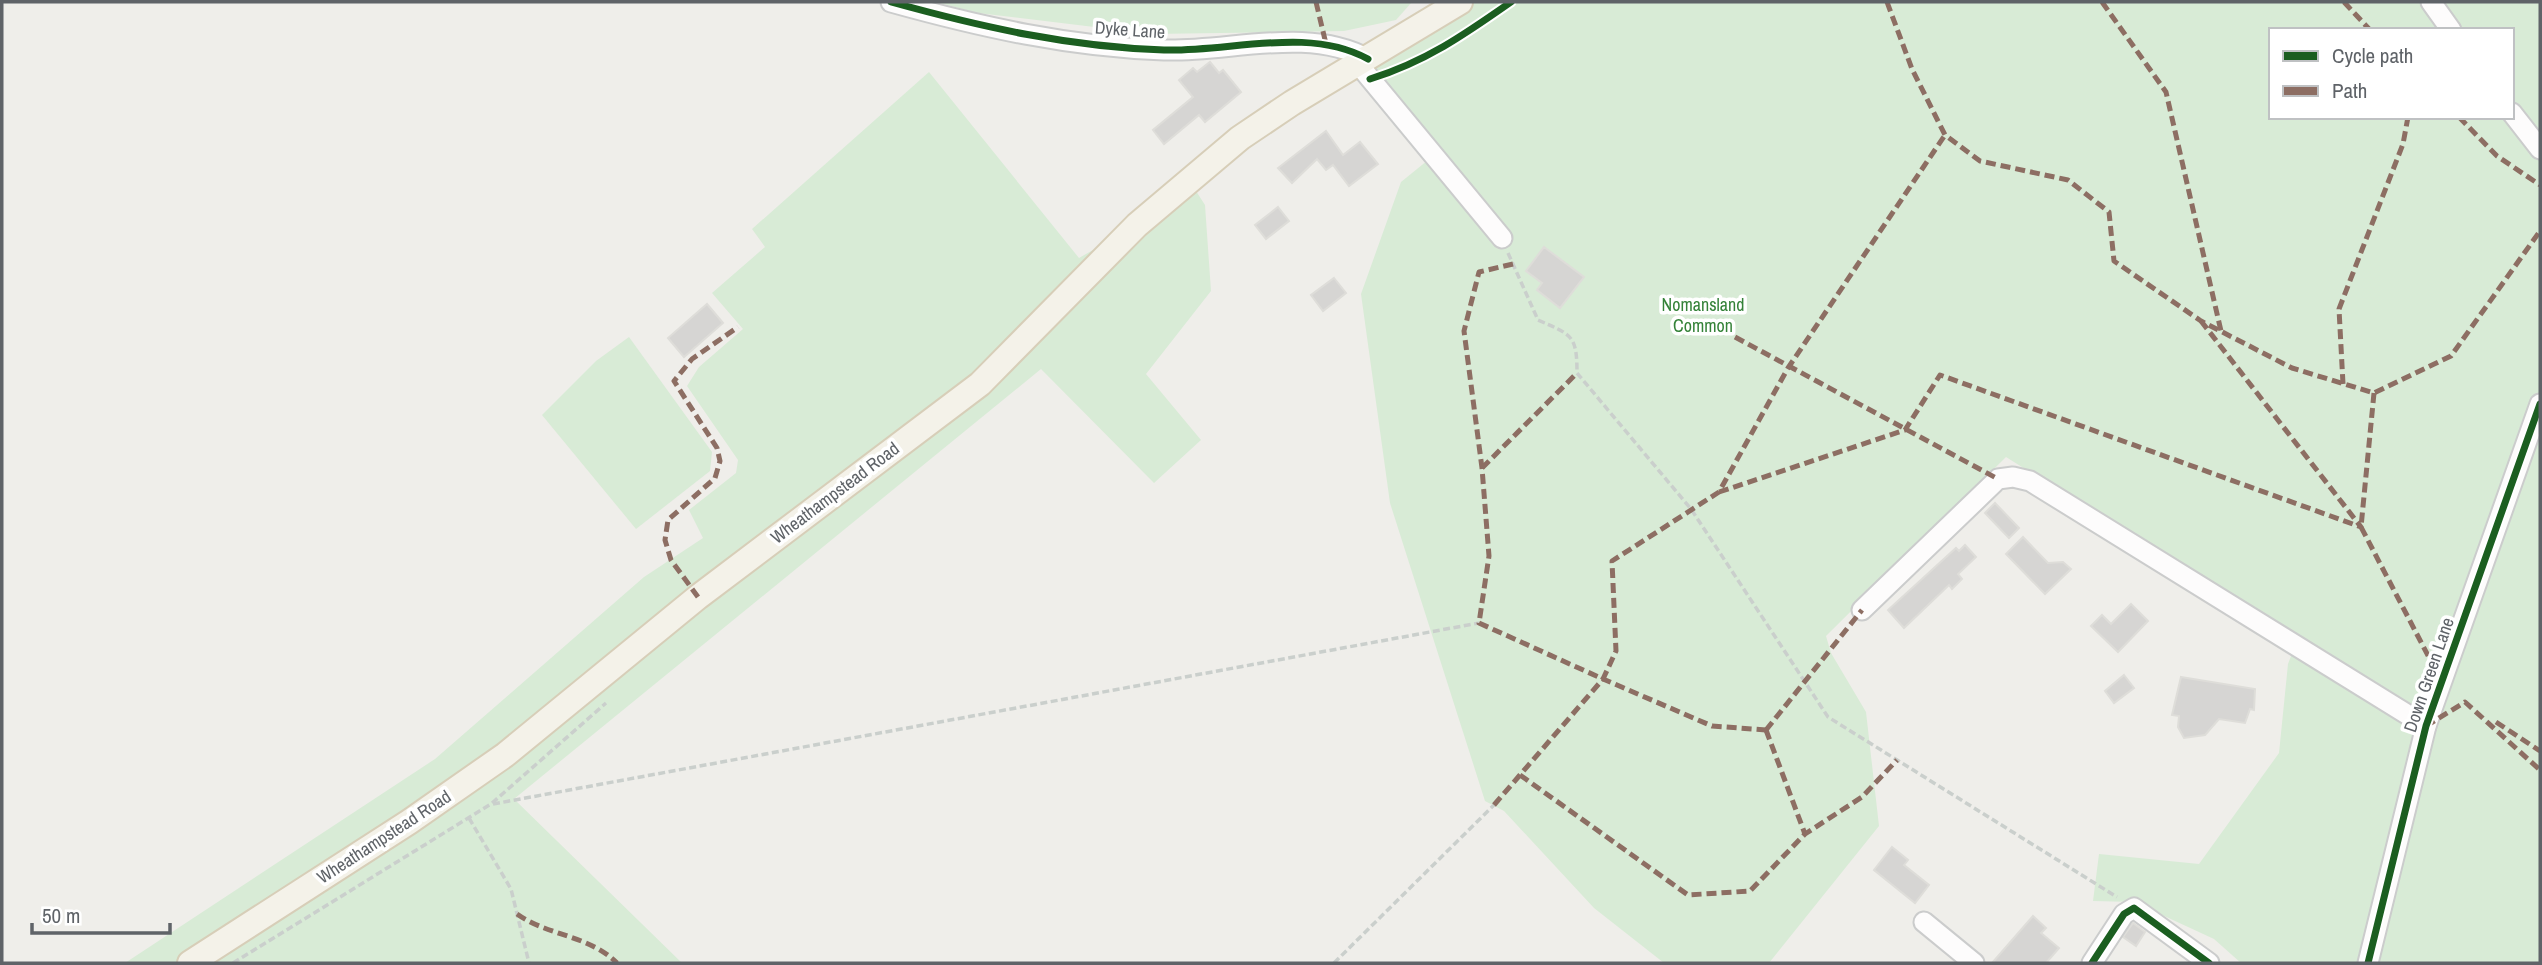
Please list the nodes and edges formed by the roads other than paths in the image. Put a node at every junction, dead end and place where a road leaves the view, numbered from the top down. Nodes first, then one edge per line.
1 (891, 2) edge
2 (1460, 2) edge
3 (2431, 2) edge
4 (2450, 28) edge
5 (1364, 62) junction
6 (2514, 116) edge
7 (2540, 149) edge
8 (1502, 238) road end
9 (2540, 404) edge
10 (1862, 610) dead end
11 (2426, 726) junction
12 (1924, 922) dead end
13 (190, 963) edge
14 (1974, 963) edge
15 (2092, 963) edge
16 (2209, 963) edge
17 (2368, 963) edge

1 - 5 street, Dyke Lane
2 - 5 main road, Wheathampstead Road
3 - 4 street
5 - 8 street
5 - 13 main road, Wheathampstead Road
6 - 7 street
9 - 11 street, Down Green Lane
10 - 11 street
11 - 17 street, Down Green Lane
12 - 14 street
15 - 16 street

